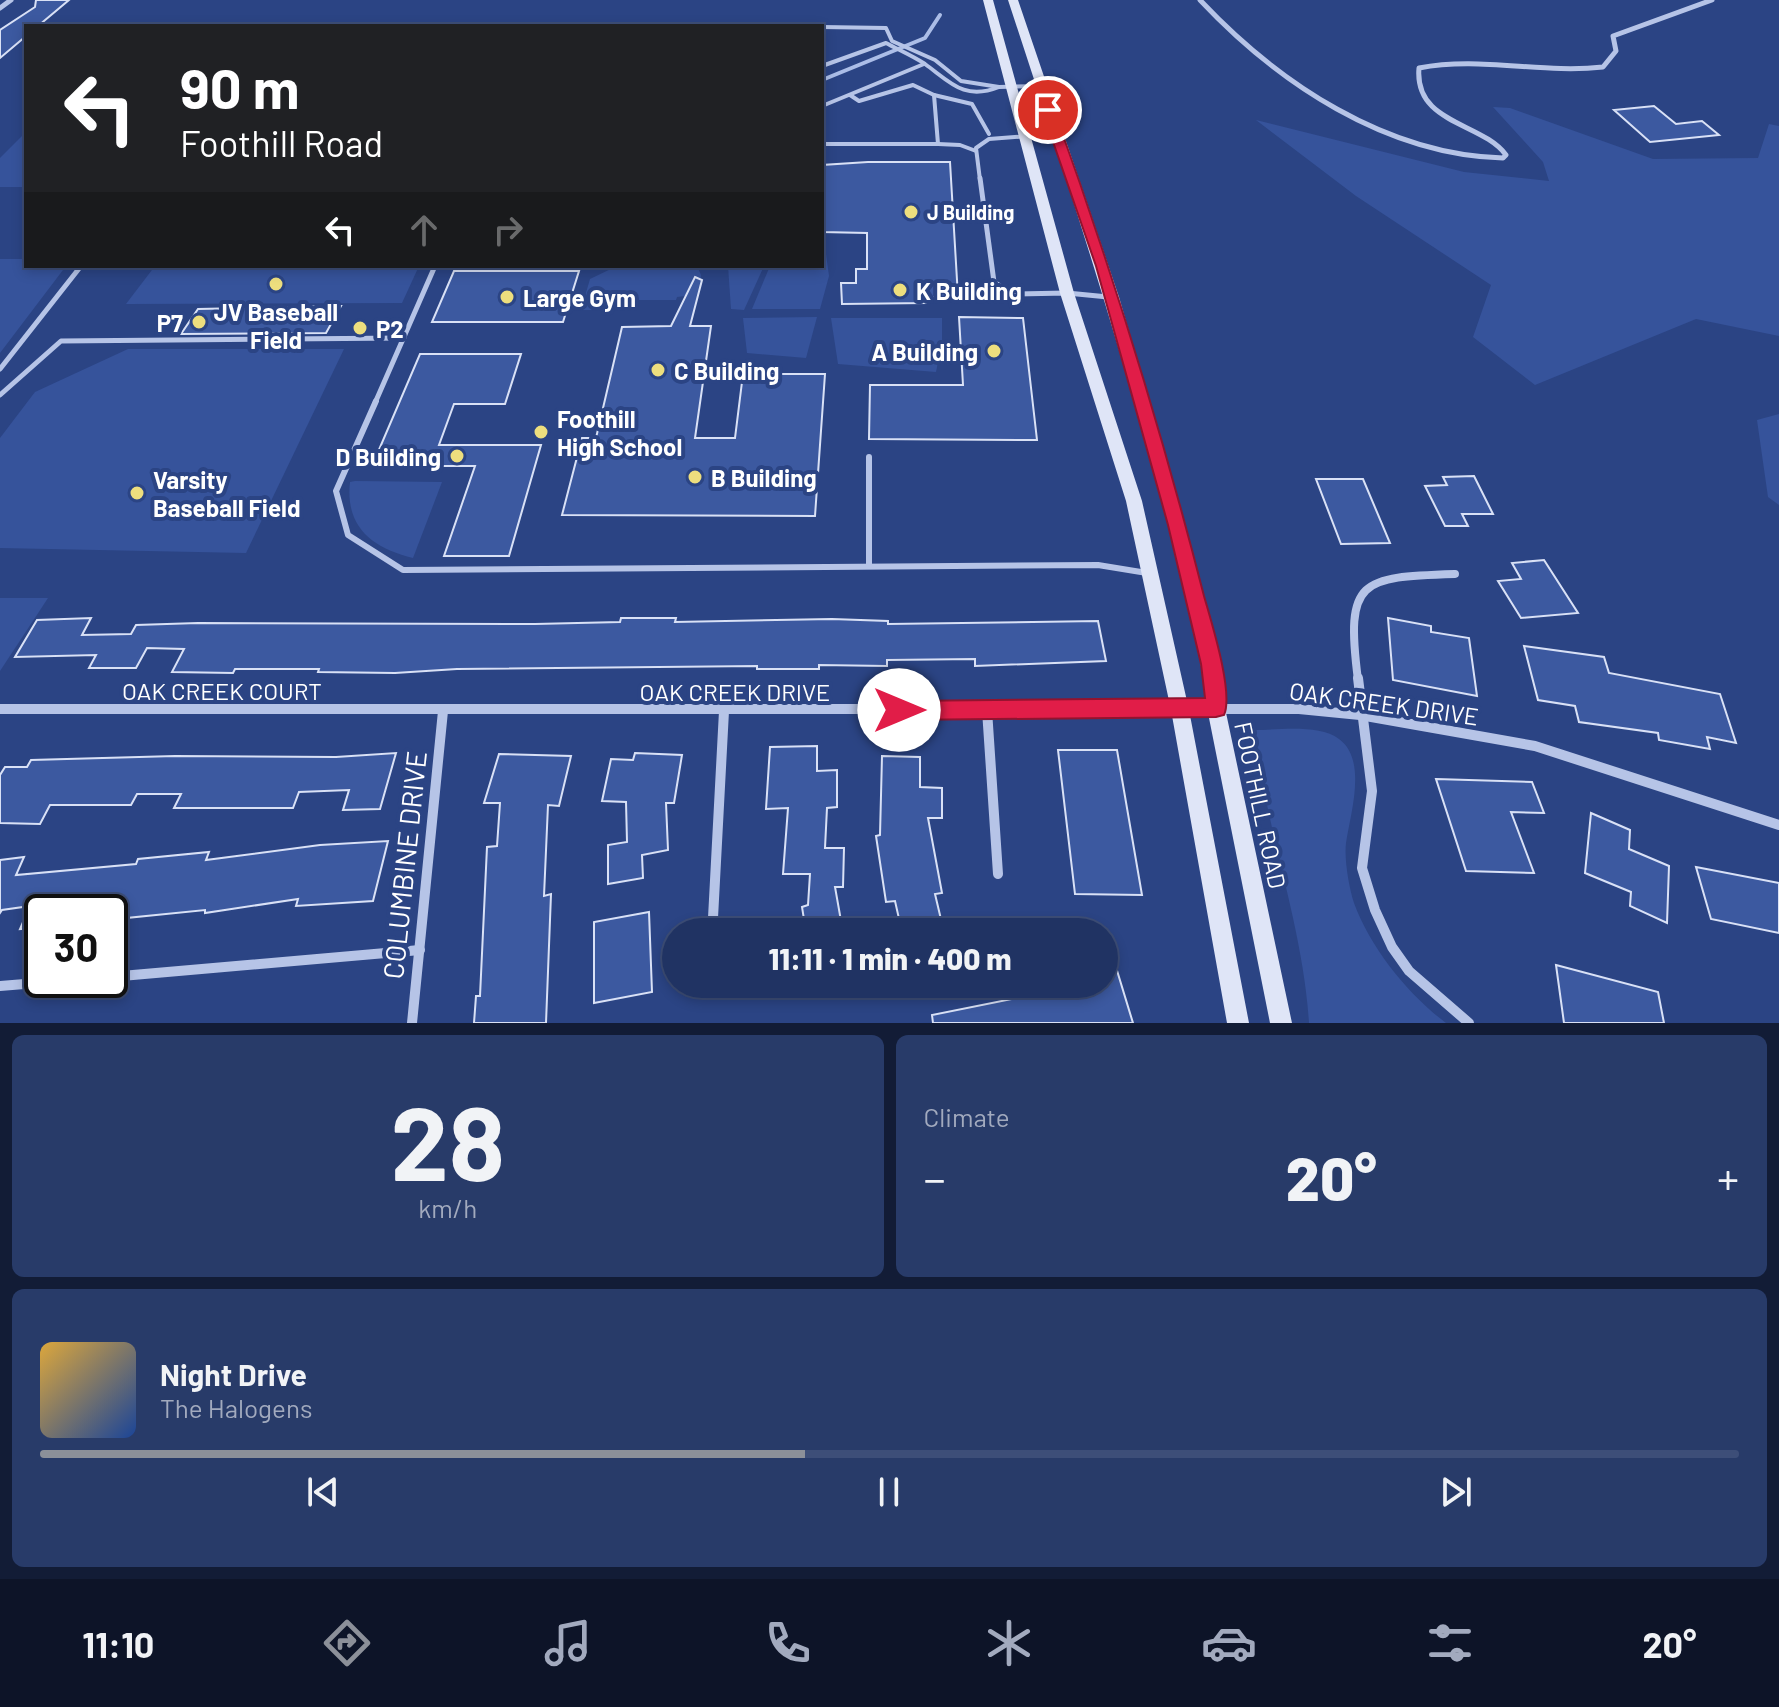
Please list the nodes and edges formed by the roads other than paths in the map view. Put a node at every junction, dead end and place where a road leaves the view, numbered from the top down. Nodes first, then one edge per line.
1 (11, 0) edge
2 (988, 0) edge
3 (1013, 0) edge
4 (1200, 0) edge
5 (1712, 0) edge
6 (0, 8) edge
7 (824, 27) edge
8 (935, 60) junction
9 (925, 64) junction
10 (824, 65) edge
11 (1040, 86) junction
12 (1005, 87) junction
13 (850, 95) junction
14 (934, 95) junction
15 (824, 105) edge
16 (989, 134) dead end
17 (1056, 134) junction
18 (1023, 136) junction
19 (824, 144) edge
20 (938, 144) junction
21 (976, 151) junction
22 (79, 268) edge
23 (434, 268) edge
24 (1067, 293) junction
25 (1112, 297) junction
26 (404, 338) junction
27 (0, 369) edge
28 (0, 395) edge
29 (869, 457) dead end
30 (869, 566) junction
31 (1151, 573) junction
32 (1455, 574) dead end
33 (1216, 708) junction
34 (0, 709) edge
35 (987, 710) junction
36 (1180, 710) junction
37 (443, 711) junction
38 (724, 711) junction
39 (1360, 715) junction
40 (1779, 825) edge
41 (998, 874) dead end
42 (713, 918) dead end
43 (420, 950) junction
44 (128, 975) edge
45 (24, 984) edge
46 (0, 986) edge
47 (412, 1023) edge
48 (1238, 1023) edge
49 (1281, 1023) edge
50 (1469, 1023) edge

1 - 6 street
2 - 12 main road
3 - 11 main road, FOOTHILL ROAD
4 - 5 street
7 - 8 lane
8 - 9 lane
8 - 12 lane
9 - 10 lane
9 - 12 lane
9 - 13 lane
11 - 12 lane
11 - 17 main road, FOOTHILL ROAD
12 - 18 main road
13 - 14 lane
13 - 15 lane
14 - 16 lane
14 - 20 lane
17 - 18 lane
17 - 25 main road, FOOTHILL ROAD
18 - 21 lane
18 - 24 main road
19 - 20 lane
20 - 21 lane
21 - 24 lane
22 - 27 lane
23 - 26 lane
24 - 25 lane
24 - 31 main road
25 - 33 main road, FOOTHILL ROAD
26 - 28 lane
26 - 30 lane
29 - 30 lane
30 - 31 lane
31 - 36 main road
32 - 39 street
33 - 36 street, OAK CREEK DRIVE
33 - 39 street, OAK CREEK DRIVE
33 - 49 main road, FOOTHILL ROAD
34 - 37 street, OAK CREEK COURT
35 - 36 street, OAK CREEK DRIVE
35 - 38 street, OAK CREEK DRIVE
35 - 41 street
36 - 48 main road
37 - 38 street, OAK CREEK DRIVE
37 - 43 street, COLUMBINE DRIVE
38 - 42 street
39 - 40 street, OAK CREEK DRIVE
39 - 50 street
43 - 44 street
43 - 47 street, COLUMBINE DRIVE
45 - 46 street

